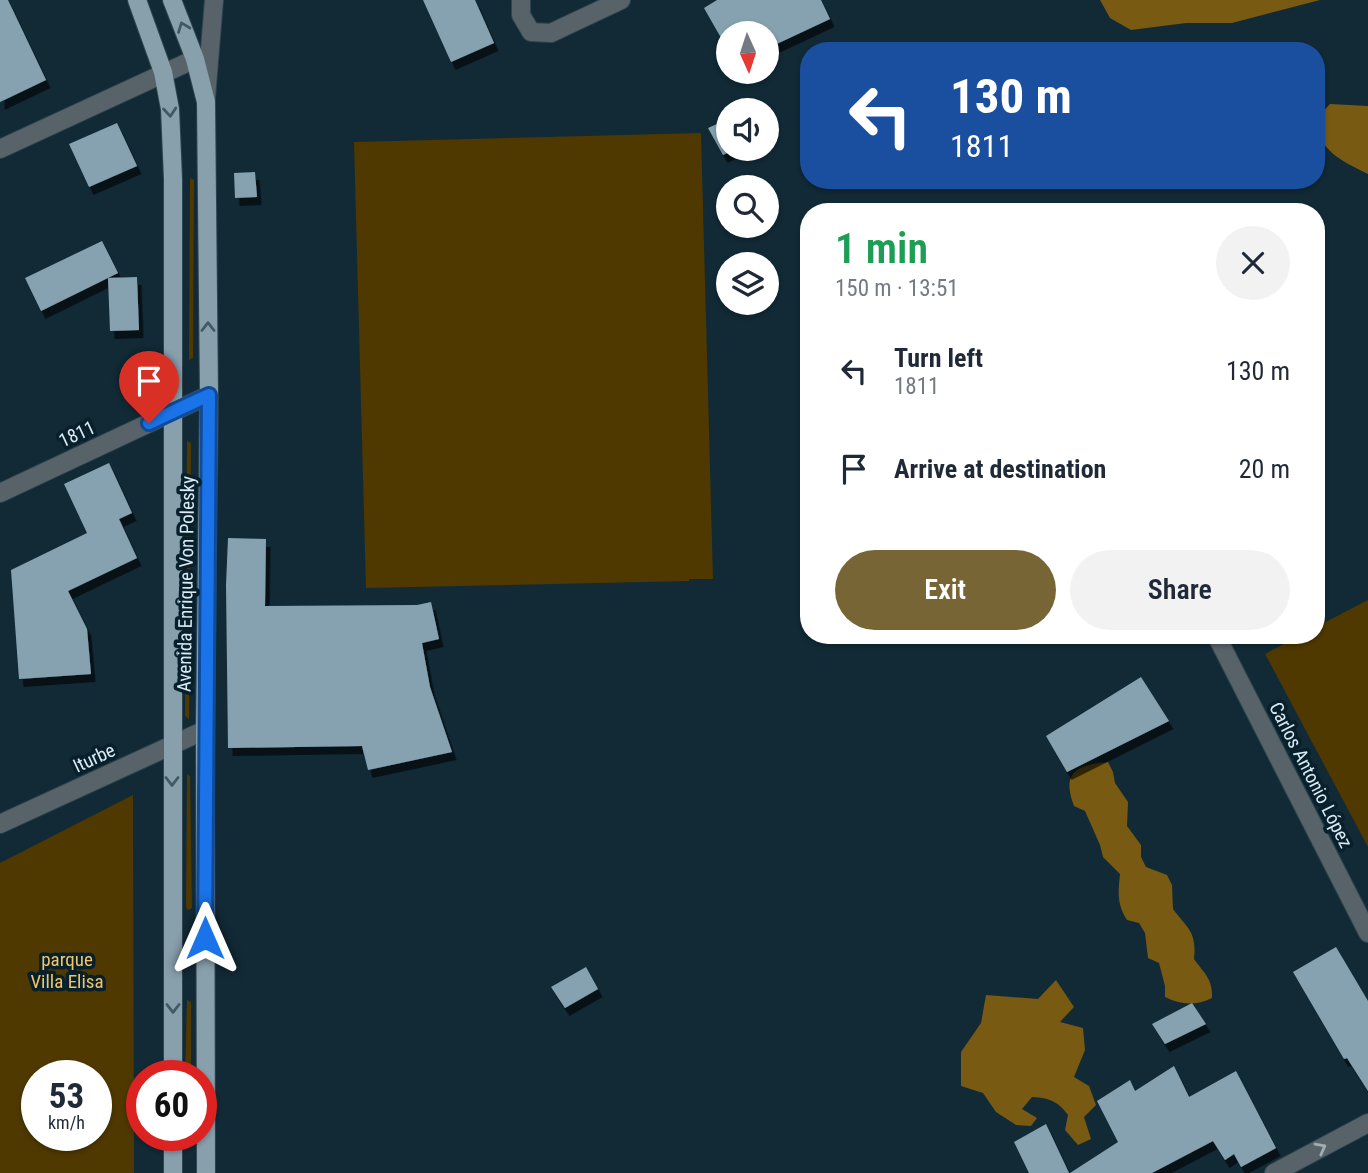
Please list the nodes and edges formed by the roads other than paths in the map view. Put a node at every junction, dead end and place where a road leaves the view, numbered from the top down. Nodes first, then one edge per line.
1 (137, 0) edge
2 (172, 0) edge
3 (214, 0) edge
4 (521, 0) edge
5 (621, 0) edge
6 (195, 59) junction
7 (163, 72) junction
8 (206, 102) junction
9 (0, 149) edge
10 (209, 395) junction
11 (174, 412) junction
12 (0, 492) edge
13 (1221, 644) edge
14 (205, 730) junction
15 (172, 745) junction
16 (0, 824) edge
17 (1368, 933) edge
18 (205, 964) junction
19 (172, 965) junction
20 (173, 1060) edge
21 (1368, 1123) edge
22 (173, 1151) edge
23 (173, 1173) edge
24 (206, 1173) edge
25 (1274, 1173) edge

1 - 7 main road, Avenida Enrique Von Polesky
6 -> 2 main road, Avenida Enrique Von Polesky
3 - 8 street
4 - 5 street
6 - 7 street
6 - 8 main road, Avenida Enrique Von Polesky
7 - 9 street
7 -> 11 main road, Avenida Enrique Von Polesky
10 -> 8 main road, Avenida Enrique Von Polesky
10 - 11 street, 1811
10 - 14 main road, Avenida Enrique Von Polesky
11 - 12 street, 1811
11 - 15 main road, Avenida Enrique Von Polesky
13 - 17 street, Carlos Antonio López
14 - 15 street, Iturbe
14 - 18 main road, Avenida Enrique Von Polesky
15 - 16 street, Iturbe
15 -> 19 main road, Avenida Enrique Von Polesky
18 - 19 main road
18 - 24 main road, Avenida Enrique Von Polesky
19 -> 20 main road, Avenida Enrique Von Polesky
25 -> 21 street
22 - 23 main road

